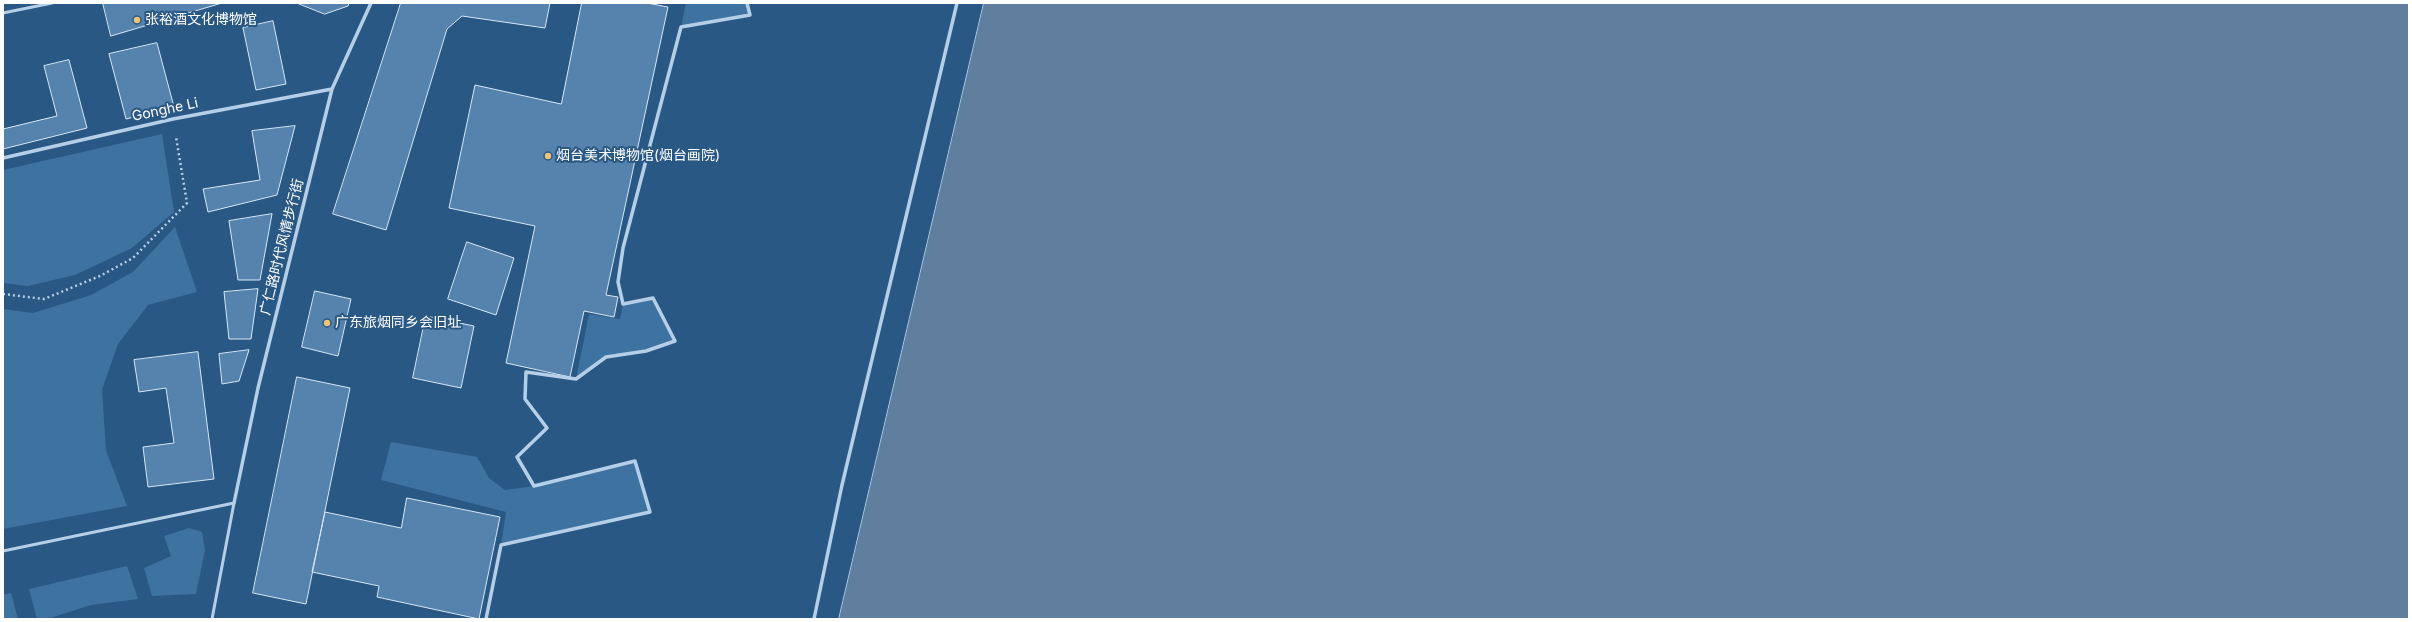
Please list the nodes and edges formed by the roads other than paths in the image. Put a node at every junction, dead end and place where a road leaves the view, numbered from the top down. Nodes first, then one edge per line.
1 (52, 3) edge
2 (371, 3) edge
3 (747, 3) edge
4 (957, 3) edge
5 (3, 13) edge
6 (332, 89) junction
7 (3, 158) edge
8 (234, 503) junction
9 (3, 551) edge
10 (212, 619) edge
11 (486, 619) edge
12 (814, 619) edge

1 - 5 lane
2 - 6 street, 广仁路时代风情步行街
3 - 11 street
4 - 12 street
6 - 7 street, Gonghe Li
6 - 8 street, 广仁路时代风情步行街
8 - 9 lane
8 - 10 lane

